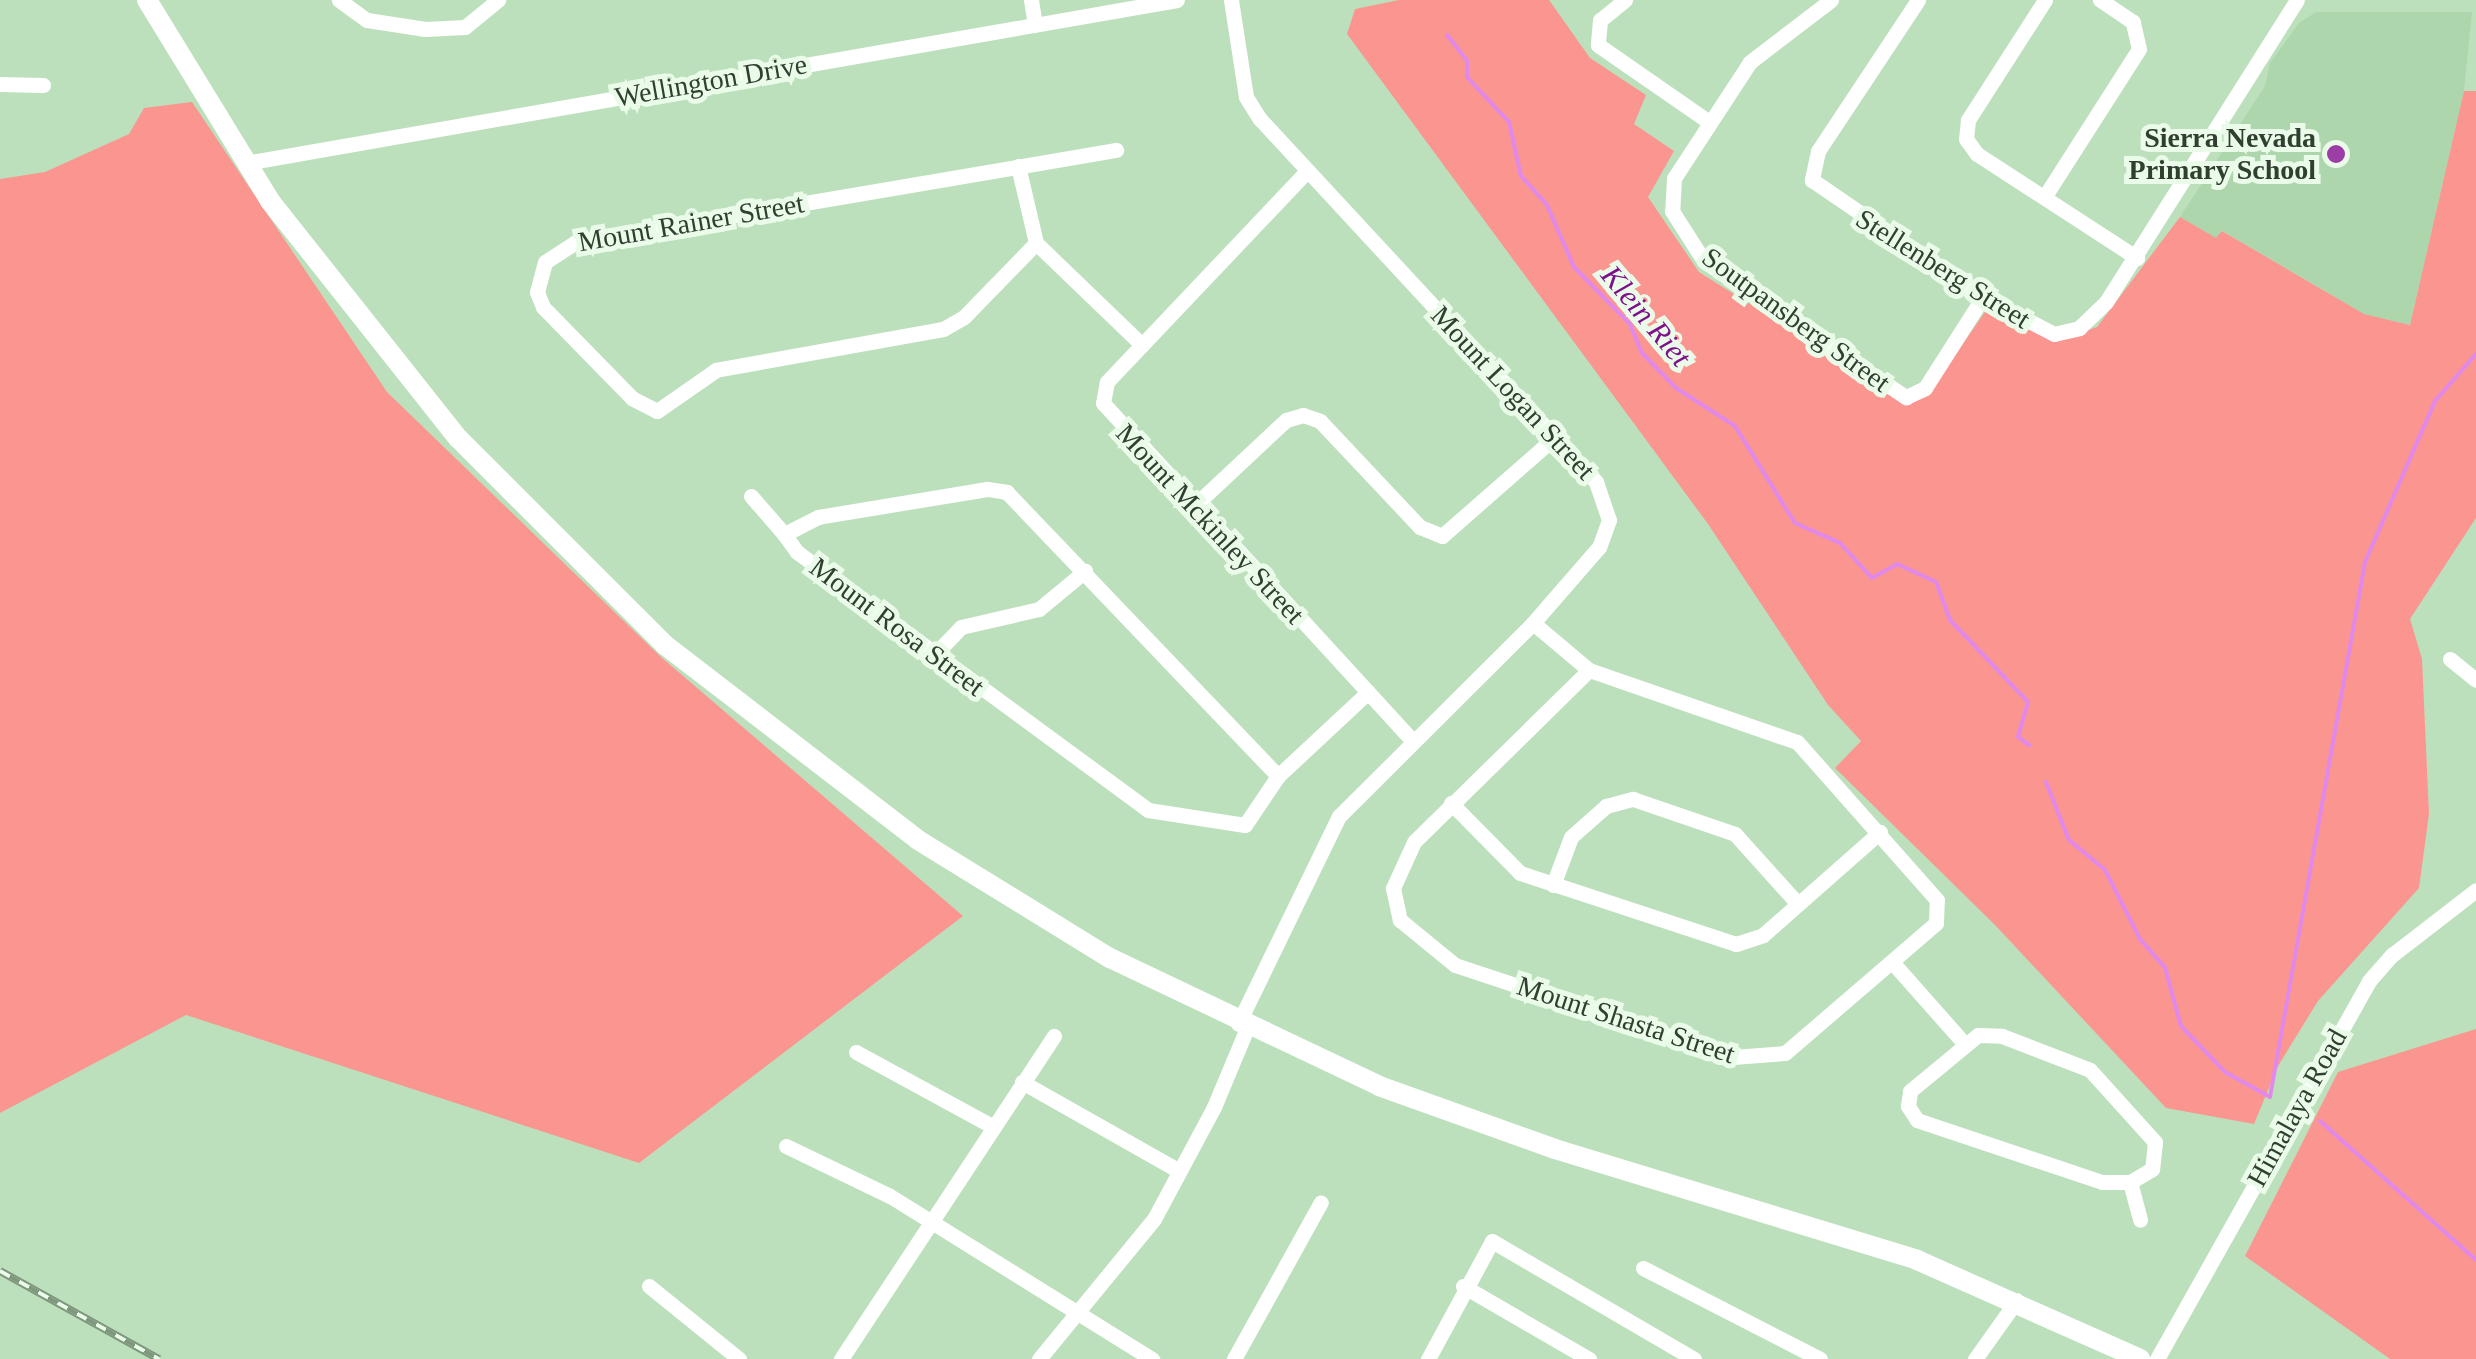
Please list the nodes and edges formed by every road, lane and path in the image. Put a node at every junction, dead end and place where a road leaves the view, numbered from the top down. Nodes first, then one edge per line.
1 (147, 0) edge
2 (339, 0) edge
3 (498, 0) edge
4 (1031, 0) edge
5 (1177, 0) edge
6 (1231, 0) edge
7 (1625, 0) edge
8 (1831, 0) edge
9 (2045, 0) edge
10 (2100, 0) edge
11 (2297, 0) edge
12 (1912, 2) edge
13 (1035, 25) junction
14 (0, 84) edge
15 (43, 85) dead end
16 (1709, 122) junction
17 (1116, 150) dead end
18 (246, 163) junction
19 (1018, 166) junction
20 (1307, 171) junction
21 (2044, 196) junction
22 (1036, 243) junction
23 (2137, 258) junction
24 (1983, 298) junction
25 (1142, 346) junction
26 (1556, 437) junction
27 (751, 496) dead end
28 (1194, 506) junction
29 (784, 534) junction
30 (1084, 571) junction
31 (1533, 623) junction
32 (934, 655) junction
33 (2450, 659) dead end
34 (1589, 670) junction
35 (2476, 680) edge
36 (1368, 692) junction
37 (1412, 740) junction
38 (1278, 776) junction
39 (1451, 803) junction
40 (1880, 832) junction
41 (1553, 885) junction
42 (2476, 890) edge
43 (1798, 904) junction
44 (1893, 963) junction
45 (1242, 1026) junction
46 (1054, 1036) dead end
47 (1963, 1042) junction
48 (856, 1052) dead end
49 (1022, 1082) junction
50 (992, 1126) junction
51 (786, 1146) dead end
52 (1180, 1170) junction
53 (2130, 1182) junction
54 (1321, 1202) dead end
55 (928, 1219) junction
56 (2140, 1220) dead end
57 (1643, 1268) dead end
58 (649, 1286) dead end
59 (1463, 1286) junction
60 (2017, 1300) junction
61 (1078, 1310) junction
62 (738, 1359) edge
63 (841, 1359) edge
64 (1039, 1359) edge
65 (1152, 1359) edge
66 (1234, 1359) edge
67 (1428, 1359) edge
68 (1589, 1359) edge
69 (1694, 1359) edge
70 (1820, 1359) edge
71 (1976, 1359) edge
72 (2140, 1359) edge
73 (2157, 1359) edge

1 - 18 main road
2 - 3 street
4 - 13 street
5 - 13 street, Wellington Drive
6 - 20 street, Mount Logan Street
7 - 16 street
8 - 16 street, Soutpansberg Street
9 - 21 street
10 - 21 street
11 - 23 street, Stellenberg Street
12 - 24 street, Stellenberg Street
13 - 18 street, Wellington Drive
14 - 15 street
16 - 24 street, Soutpansberg Street
17 - 19 street, Mount Rainer Street
18 - 45 main road
19 - 22 street
19 - 22 street, Mount Rainer Street
20 - 25 street, Mount Mckinley Street
20 - 26 street, Mount Logan Street
21 - 23 street
22 - 25 street
23 - 24 street, Stellenberg Street
25 - 28 street, Mount Mckinley Street
26 - 28 street
26 - 31 street, Mount Logan Street
27 - 29 street
28 - 36 street, Mount Mckinley Street
29 - 30 street, Mount Rosa Street
29 - 32 street, Mount Rosa Street
30 - 32 street
30 - 38 street, Mount Rosa Street
31 - 34 street, Mount Shasta Street
31 - 37 street, Mount Logan Street
32 - 38 street, Mount Rosa Street
33 - 35 street
34 - 39 street, Mount Shasta Street
34 - 40 street, Mount Shasta Street
36 - 37 street, Mount Mckinley Street
36 - 38 street, Mount Rosa Street
37 - 45 street, Mount Logan Street
39 - 41 street
39 - 44 street, Mount Shasta Street
40 - 43 street
40 - 44 street, Mount Shasta Street
41 - 43 street
41 - 43 street
42 - 73 street, Himalaya Road
44 - 47 street
45 - 52 street, Mount Logan Street
45 - 60 main road
46 - 49 street
47 - 53 street
47 - 53 street
48 - 50 street
49 - 50 street
49 - 52 street
50 - 55 street
51 - 55 street
52 - 61 street, Mount Logan Street
53 - 56 street
54 - 66 street
55 - 61 street
55 - 63 street
57 - 70 street
58 - 62 street
59 - 67 street
59 - 68 street
59 - 69 street
60 - 71 street
60 - 72 main road
61 - 64 street, Mount Logan Street
61 - 65 street

